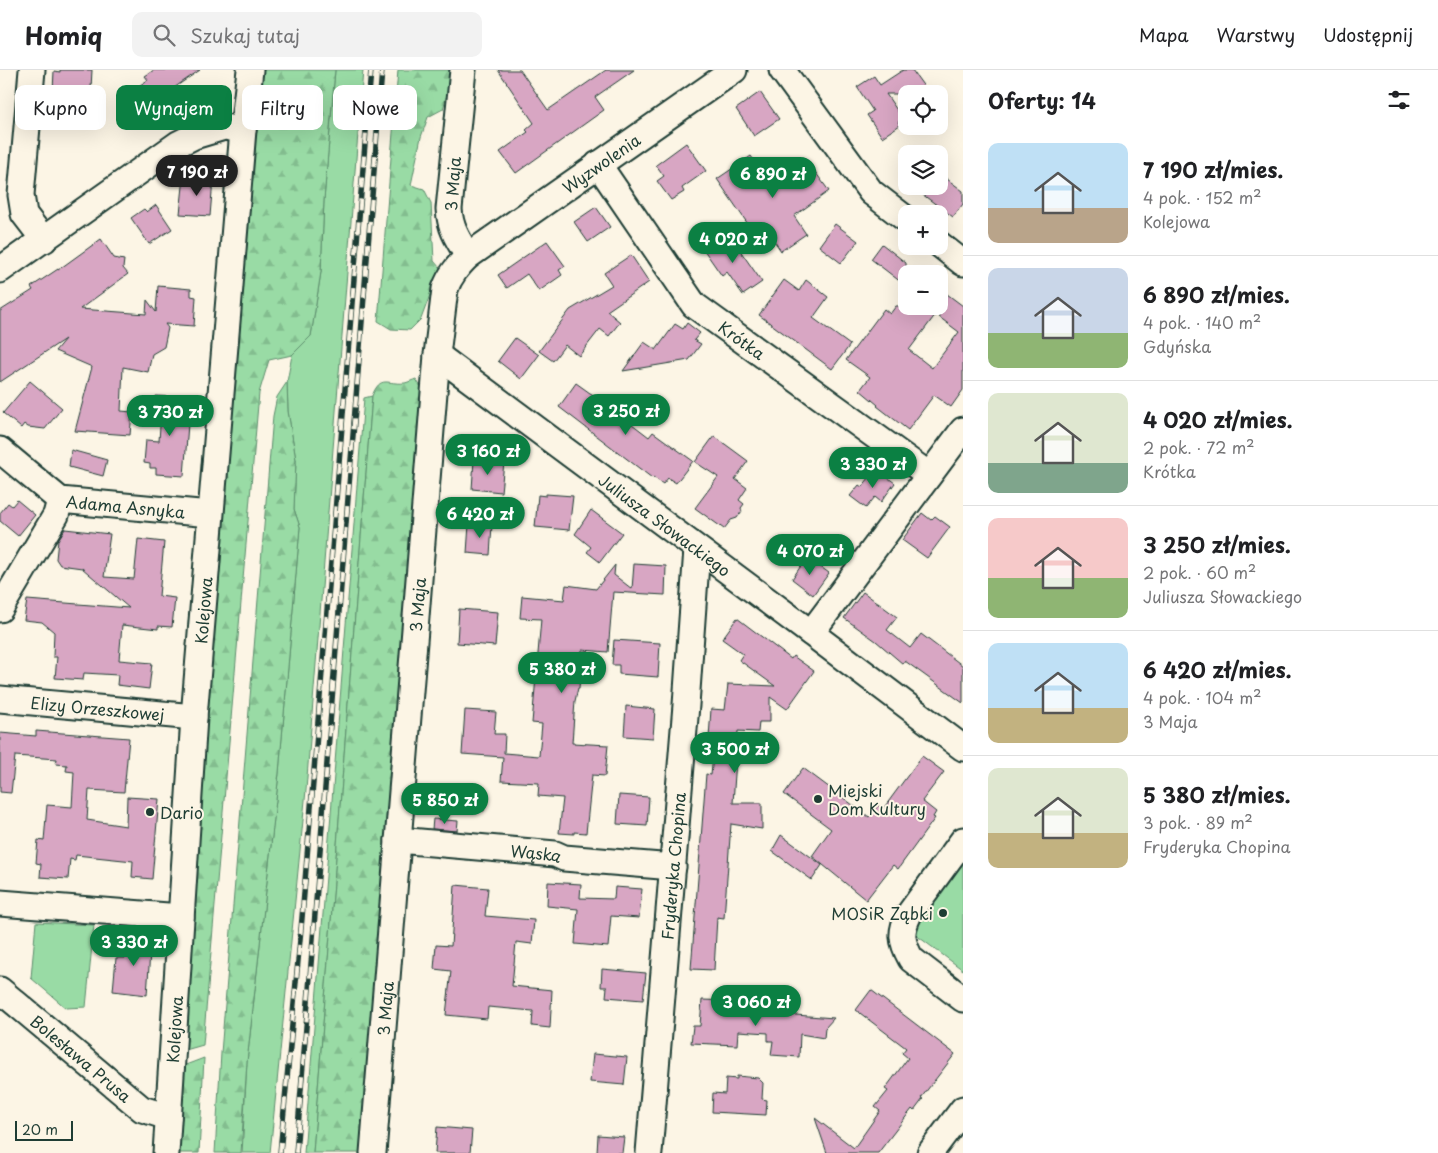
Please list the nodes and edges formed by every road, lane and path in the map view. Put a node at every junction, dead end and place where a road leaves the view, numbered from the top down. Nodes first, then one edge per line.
1 (32, 70) edge
2 (250, 70) edge
3 (464, 70) edge
4 (734, 70) edge
5 (782, 70) edge
6 (248, 85) edge
7 (242, 130) edge
8 (243, 130) edge
9 (598, 164) junction
10 (898, 213) edge
11 (44, 240) junction
12 (948, 251) edge
13 (468, 256) junction
14 (963, 262) edge
15 (0, 270) edge
16 (437, 356) junction
17 (963, 430) edge
18 (0, 450) edge
19 (929, 475) junction
20 (60, 500) junction
21 (210, 514) junction
22 (697, 549) junction
23 (0, 609) edge
24 (811, 633) junction
25 (0, 699) edge
26 (194, 717) junction
27 (963, 748) edge
28 (398, 840) junction
29 (963, 840) edge
30 (673, 867) junction
31 (0, 904) edge
32 (181, 917) junction
33 (0, 990) edge
34 (963, 999) edge
35 (963, 1108) edge
36 (168, 1117) junction
37 (166, 1153) edge
38 (373, 1153) edge
39 (649, 1153) edge
40 (930, 1153) edge

1 - 11 street
2 - 6 street, Kolejowa
3 - 13 street, 3 Maja
4 - 9 street, Wyzwolenia
5 - 10 street
7 - 11 street
8 - 21 street, Kolejowa
9 - 13 street, Wyzwolenia
9 - 19 street, Krótka
11 - 15 street
12 - 14 street
13 - 16 street, 3 Maja
16 - 22 street, Juliusza Słowackiego
16 - 28 street, 3 Maja
17 - 19 street
18 - 20 street, Adama Asnyka
19 - 24 street
20 - 21 street, Adama Asnyka
20 - 23 street
21 - 26 street, Kolejowa
22 - 24 street, Juliusza Słowackiego
22 - 30 street, Fryderyka Chopina
24 - 27 street, Juliusza Słowackiego
25 - 26 street, Elizy Orzeszkowej
26 - 32 street, Kolejowa
28 - 30 street, Wąska
28 - 38 street, 3 Maja
29 - 34 street
30 - 39 street, Fryderyka Chopina
31 - 32 street
32 - 36 street, Kolejowa
33 - 36 street, Bolesława Prusa
35 - 40 street
36 - 37 street, Kolejowa

